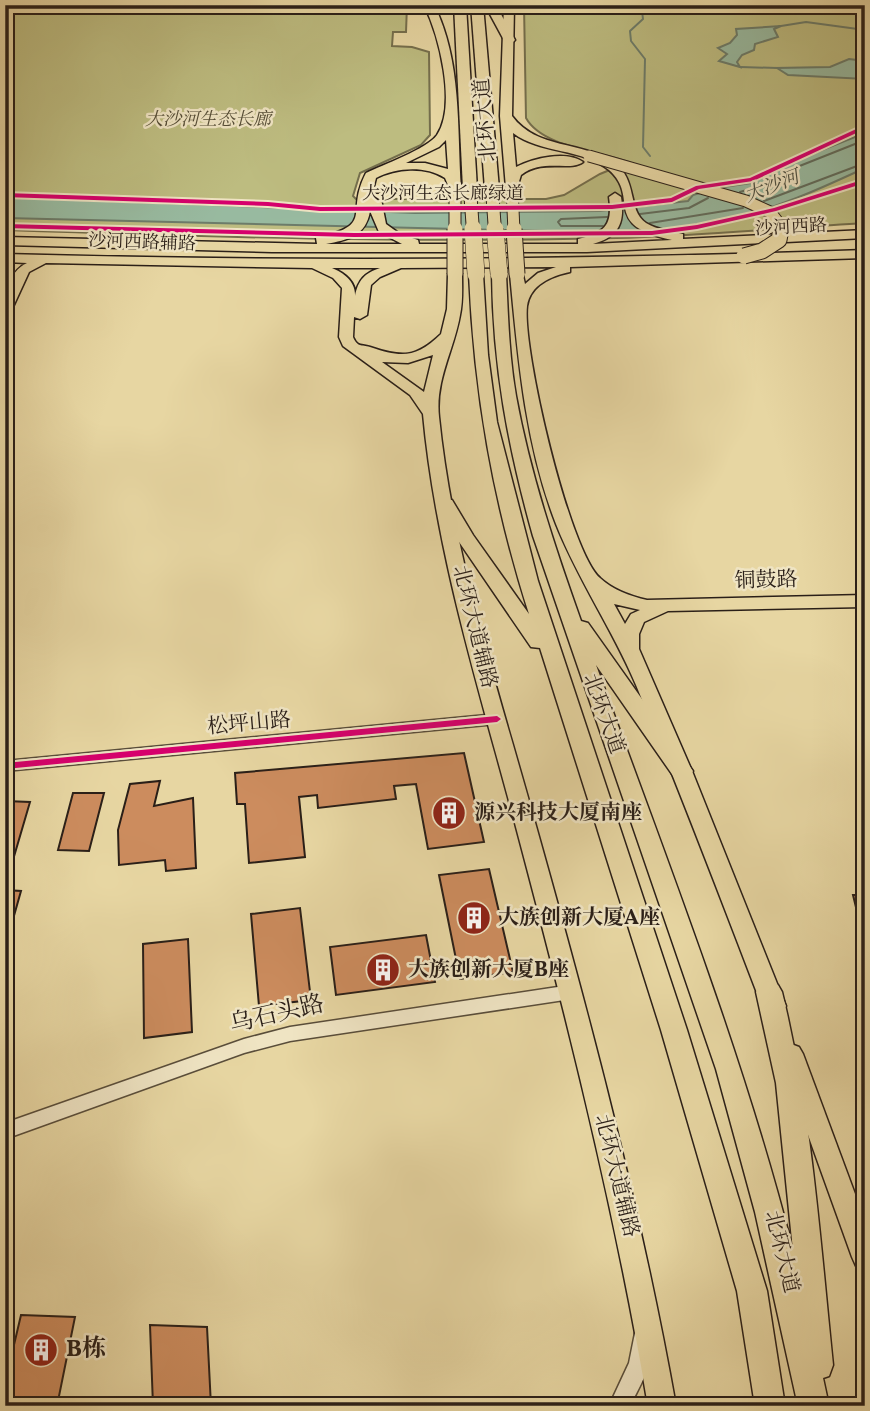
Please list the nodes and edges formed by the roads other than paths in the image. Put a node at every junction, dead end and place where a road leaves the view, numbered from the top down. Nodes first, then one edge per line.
1 (429, 5) edge
2 (458, 5) edge
3 (477, 5) edge
4 (490, 5) edge
5 (509, 5) edge
6 (509, 40) junction
7 (447, 52) junction
8 (506, 116) junction
9 (451, 117) junction
10 (589, 160) junction
11 (372, 183) junction
12 (512, 188) junction
13 (454, 189) junction
14 (865, 234) edge
15 (831, 236) junction
16 (696, 239) junction
17 (5, 241) edge
18 (306, 242) junction
19 (577, 243) junction
20 (865, 243) edge
21 (418, 244) junction
22 (5, 250) edge
23 (168, 251) junction
24 (865, 254) edge
25 (769, 258) junction
26 (5, 259) edge
27 (48, 259) junction
28 (706, 259) junction
29 (71, 260) junction
30 (292, 263) junction
31 (420, 263) junction
32 (465, 274) junction
33 (517, 274) joint
34 (5, 286) edge
35 (356, 293) junction
36 (520, 305) junction
37 (5, 309) edge
38 (448, 333) junction
39 (352, 336) junction
40 (431, 414) junction
41 (446, 504) junction
42 (587, 572) junction
43 (563, 600) junction
44 (865, 601) edge
45 (669, 606) junction
46 (629, 649) junction
47 (564, 693) junction
48 (497, 719) junction
49 (5, 766) edge
50 (682, 771) junction
51 (571, 992) junction
52 (769, 992) junction
53 (5, 1131) edge
54 (865, 1257) edge
55 (643, 1286) junction
56 (752, 1292) junction
57 (619, 1406) edge
58 (662, 1406) edge
59 (760, 1406) edge
60 (770, 1406) edge
61 (814, 1406) edge
62 (822, 1406) edge

1 - 7 main road, 北环大道辅路
2 - 7 highway
2 - 32 highway, 北环大道, bridge
3 - 43 highway, 北环大道, bridge
4 - 6 highway
5 - 6 main road
6 - 8 main road
7 - 9 main road, 北环大道辅路
8 - 10 main road
8 - 12 main road
9 - 11 main road
9 - 13 main road, 北环大道辅路
10 - 12 main road
10 - 16 main road, bridge
10 - 19 main road
10 - 28 main road, bridge
11 - 13 main road
11 - 18 main road
11 - 21 main road
12 - 33 main road, bridge
13 - 32 main road, 北环大道辅路, bridge
14 - 15 main road, 沙河西路
15 - 16 main road, 沙河西路辅路
15 - 23 main road, 沙河西路
16 - 19 main road, 沙河西路辅路
17 - 23 main road, 沙河西路
18 - 21 main road, 沙河西路辅路
18 - 23 main road, 沙河西路辅路
19 - 21 main road, 沙河西路辅路
20 - 23 main road, 沙河西路
22 - 23 main road, 沙河西路
23 - 29 main road
24 - 25 main road, 沙河西路辅路
25 - 28 main road, 沙河西路辅路
25 - 36 main road
26 - 27 main road, 沙河西路辅路
26 - 34 main road
27 - 29 main road, 沙河西路辅路
27 - 37 main road
28 - 31 main road, 沙河西路辅路
29 - 30 main road, 沙河西路辅路
30 - 31 main road, 沙河西路辅路
30 - 35 main road
31 - 35 main road
32 - 38 main road, 北环大道辅路
32 - 47 highway, 北环大道
33 - 36 main road
35 - 39 main road
36 - 42 main road
38 - 39 main road
38 - 40 main road, 北环大道辅路
39 - 40 main road
40 - 41 main road, 北环大道辅路
41 - 47 highway
41 - 48 main road, 北环大道辅路
42 - 45 main road
42 - 46 main road
43 - 50 highway
43 - 61 highway, 北环大道
44 - 45 main road, 铜鼓路
45 - 46 main road
46 - 50 main road
47 - 56 highway, 北环大道
48 - 49 street, 松坪山路
48 - 51 main road, 北环大道辅路
50 - 52 main road
51 - 53 street, 乌石头路
51 - 55 main road, 北环大道辅路
52 - 54 main road
52 - 62 highway
55 - 57 street
55 - 58 main road, 北环大道辅路
56 - 59 highway
56 - 60 highway, 北环大道

